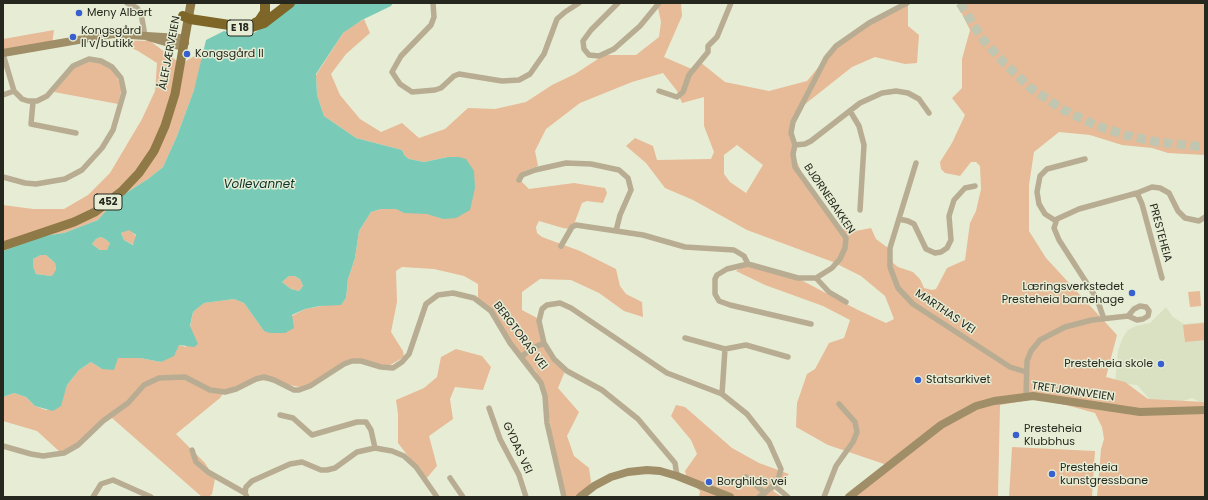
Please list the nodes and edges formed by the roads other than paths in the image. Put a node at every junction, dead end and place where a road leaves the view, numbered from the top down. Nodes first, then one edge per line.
1 (127, 3) edge
2 (186, 3) edge
3 (265, 3) edge
4 (290, 3) edge
5 (433, 3) edge
6 (579, 3) edge
7 (618, 3) edge
8 (659, 3) edge
9 (730, 3) edge
10 (907, 3) edge
11 (189, 13) edge
12 (145, 36) junction
13 (182, 42) junction
14 (3, 54) edge
15 (14, 91) junction
16 (659, 91) dead end
17 (3, 95) edge
18 (33, 102) junction
19 (850, 112) junction
20 (929, 113) dead end
21 (76, 133) dead end
22 (795, 145) junction
23 (1085, 158) dead end
24 (916, 163) dead end
25 (3, 177) edge
26 (519, 180) dead end
27 (975, 186) dead end
28 (1137, 193) junction
29 (860, 210) dead end
30 (1205, 218) edge
31 (900, 219) junction
32 (1056, 221) junction
33 (616, 230) junction
34 (3, 246) edge
35 (561, 246) dead end
36 (748, 264) junction
37 (816, 278) junction
38 (1162, 278) dead end
39 (846, 302) dead end
40 (1128, 316) dead end
41 (1104, 318) junction
42 (811, 324) dead end
43 (685, 338) dead end
44 (544, 343) junction
45 (725, 349) junction
46 (522, 356) junction
47 (788, 357) dead end
48 (1026, 372) junction
49 (722, 394) junction
50 (1026, 396) junction
51 (839, 404) dead end
52 (488, 408) dead end
53 (1205, 410) edge
54 (280, 415) dead end
55 (3, 446) edge
56 (375, 448) junction
57 (192, 450) dead end
58 (677, 476) junction
59 (746, 477) dead end
60 (450, 478) dead end
61 (774, 486) junction
62 (765, 493) junction
63 (246, 495) edge
64 (93, 497) edge
65 (151, 497) edge
66 (437, 497) edge
67 (463, 497) edge
68 (526, 497) edge
69 (564, 497) edge
70 (580, 497) edge
71 (730, 497) edge
72 (759, 497) edge
73 (788, 497) edge
74 (824, 497) edge
75 (849, 497) edge

1 - 12 street
2 - 11 main road, ÅLEFJÆRVEIEN / 452
3 - 11 highway, E 18
4 - 11 highway, E 18
5 - 6 street
7 - 8 street
9 - 16 street
10 - 22 street, BJØRNEBAKKEN
11 - 13 main road, ÅLEFJÆRVEIEN / 452
12 - 13 street
12 - 14 street
13 - 34 main road, ÅLEFJÆRVEIEN / 452
14 - 15 street
15 - 17 street
15 - 18 street
18 - 21 street
18 - 25 street
19 - 20 street
19 - 22 street
19 - 29 street
22 - 37 street, BJØRNEBAKKEN
23 - 32 street
24 - 31 street, MARTHAS VEI
26 - 33 street
27 - 31 street
28 - 30 street, PRESTEHEIA
28 - 32 street, PRESTEHEIA
28 - 38 street, PRESTEHEIA
31 - 48 street, MARTHAS VEI
32 - 41 street
33 - 35 street
33 - 36 street
36 - 37 street
36 - 42 street
37 - 39 street
40 - 41 street
41 - 48 street
43 - 45 street
44 - 46 street
44 - 49 street
44 - 58 street
45 - 47 street
45 - 49 street
46 - 55 street, BERGTORAS VEI
46 - 69 street, BERGTORAS VEI
48 - 50 street
49 - 61 street
50 - 53 street, TRETJØNNVEIEN
50 - 75 street, TRETJØNNVEIEN
51 - 74 street
52 - 68 street, GYDAS VEI
54 - 56 street
56 - 63 street
56 - 66 street
57 - 63 street
58 - 70 street
58 - 71 street
59 - 62 street
60 - 67 street
61 - 62 street
61 - 73 street
62 - 72 street
64 - 65 street

